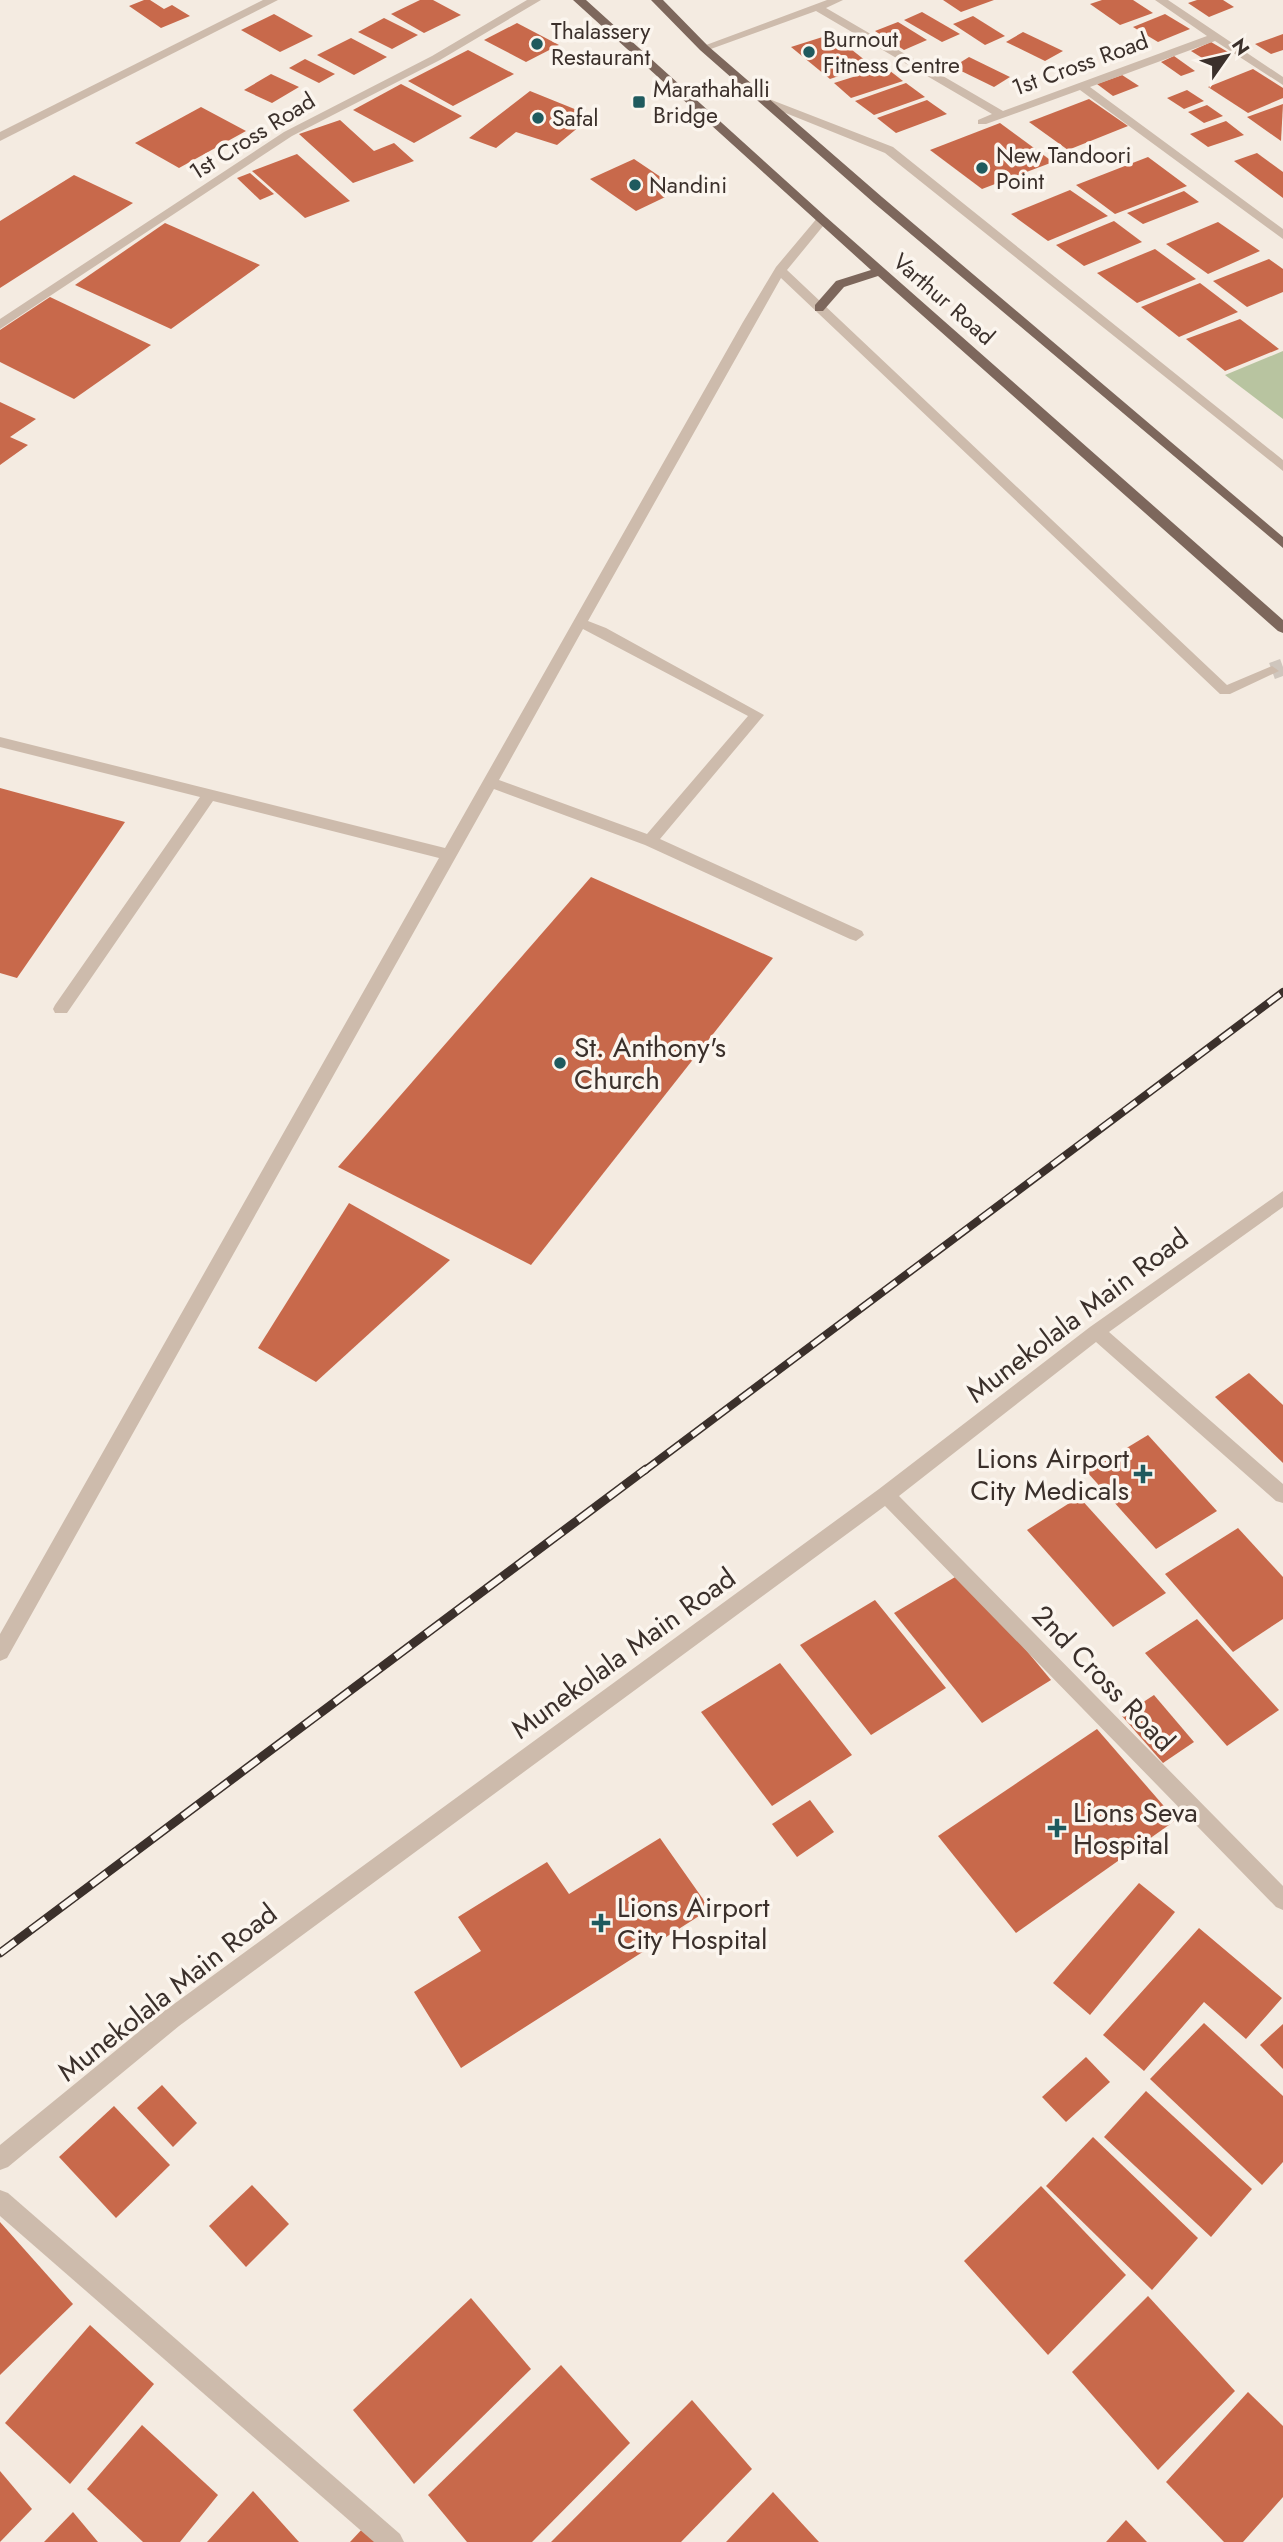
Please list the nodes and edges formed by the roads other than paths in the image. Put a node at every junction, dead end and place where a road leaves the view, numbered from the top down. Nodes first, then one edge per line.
1 (272, 0) edge
2 (535, 0) edge
3 (579, 0) edge
4 (657, 0) edge
5 (837, 0) edge
6 (1161, 0) edge
7 (816, 7) junction
8 (1216, 37) junction
9 (704, 48) junction
10 (1283, 82) edge
11 (1082, 86) junction
12 (765, 102) junction
13 (1002, 115) junction
14 (982, 122) dead end
15 (0, 137) edge
16 (822, 220) junction
17 (1283, 235) edge
18 (780, 270) junction
19 (881, 271) junction
20 (820, 309) junction
21 (0, 325) edge
22 (1283, 467) edge
23 (1283, 544) edge
24 (580, 623) junction
25 (1283, 628) edge
26 (1272, 671) tunnel mouth
27 (0, 742) edge
28 (490, 782) junction
29 (209, 794) junction
30 (650, 841) junction
31 (449, 855) junction
32 (856, 934) dead end
33 (61, 1009) dead end
34 (1283, 1198) edge
35 (1096, 1332) junction
36 (886, 1495) junction
37 (1283, 1495) edge
38 (0, 1652) edge
39 (1283, 1900) edge
40 (0, 2159) edge
41 (0, 2201) edge
42 (392, 2542) edge

1 - 15 street
2 - 21 street, 1st Cross Road
3 - 16 main road, Varthur Road
4 - 9 main road, Varthur Road
5 - 7 street
6 - 8 street
7 - 9 street
7 - 13 street, 1st Cross Road
8 - 10 street
8 - 11 street, 1st Cross Road
9 - 12 main road, Varthur Road
11 - 13 street, 1st Cross Road
11 - 17 street
12 - 22 street
12 - 23 main road, Varthur Road
13 - 14 street
16 - 18 street
16 - 19 main road, Varthur Road
18 - 20 street
18 - 24 street
19 - 20 main road
19 - 25 main road, Varthur Road
20 - 26 street
24 - 28 street
24 - 30 street
27 - 29 street
28 - 30 street
28 - 31 street
29 - 31 street
29 - 33 street
30 - 32 street
31 - 38 street
34 - 35 street, Munekolala Main Road
35 - 36 street, Munekolala Main Road
35 - 37 street
36 - 39 street, 2nd Cross Road
36 - 40 street, Munekolala Main Road
41 - 42 street

